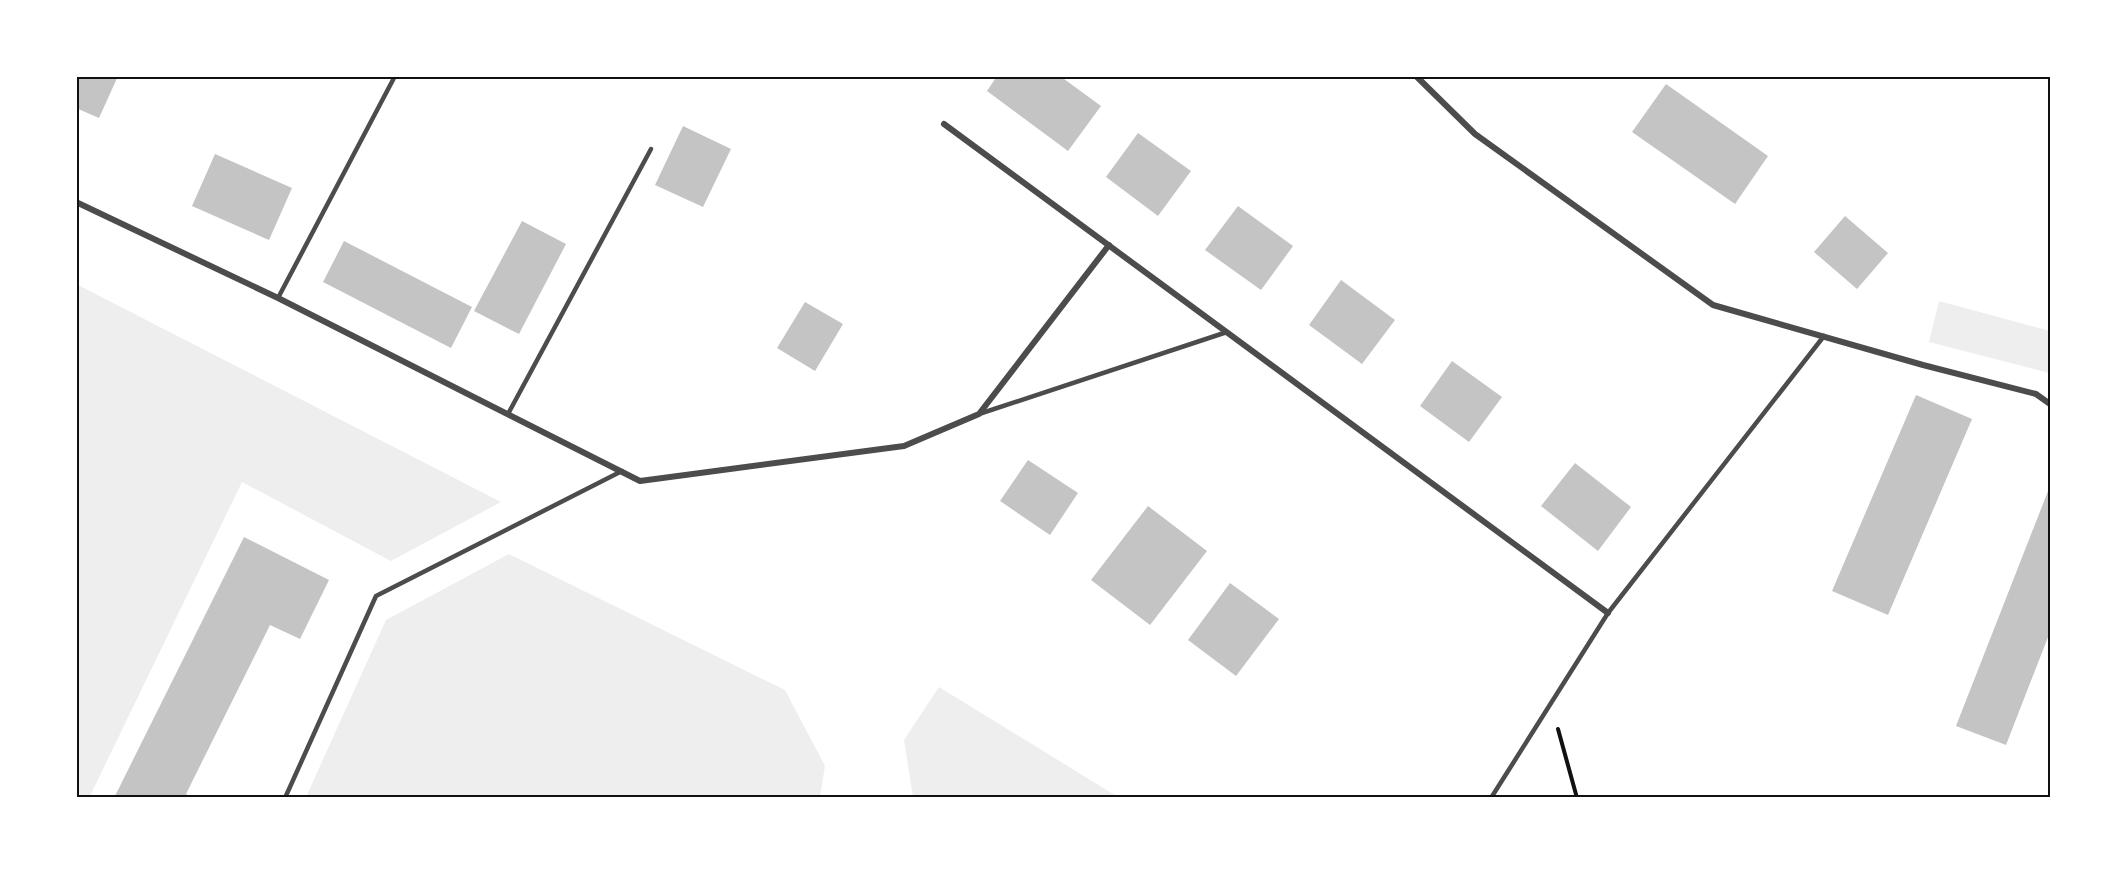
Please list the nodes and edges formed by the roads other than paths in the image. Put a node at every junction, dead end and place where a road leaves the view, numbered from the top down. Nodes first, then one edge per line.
1 (395, 76) edge
2 (1416, 76) edge
3 (944, 124) dead end
4 (651, 149) dead end
5 (76, 202) edge
6 (1109, 245) junction
7 (278, 298) junction
8 (1227, 332) junction
9 (1824, 336) junction
10 (2050, 404) edge
11 (508, 414) junction
12 (979, 414) junction
13 (622, 471) junction
14 (1608, 613) junction
15 (285, 798) edge
16 (1491, 798) edge

1 - 7 lane
2 - 9 street
3 - 6 street
4 - 11 lane
5 - 7 street
6 - 8 street
6 - 12 street
7 - 11 street
8 - 12 lane
8 - 14 street
9 - 10 street
9 - 14 lane
11 - 13 street
12 - 13 street
13 - 15 lane
14 - 16 lane

